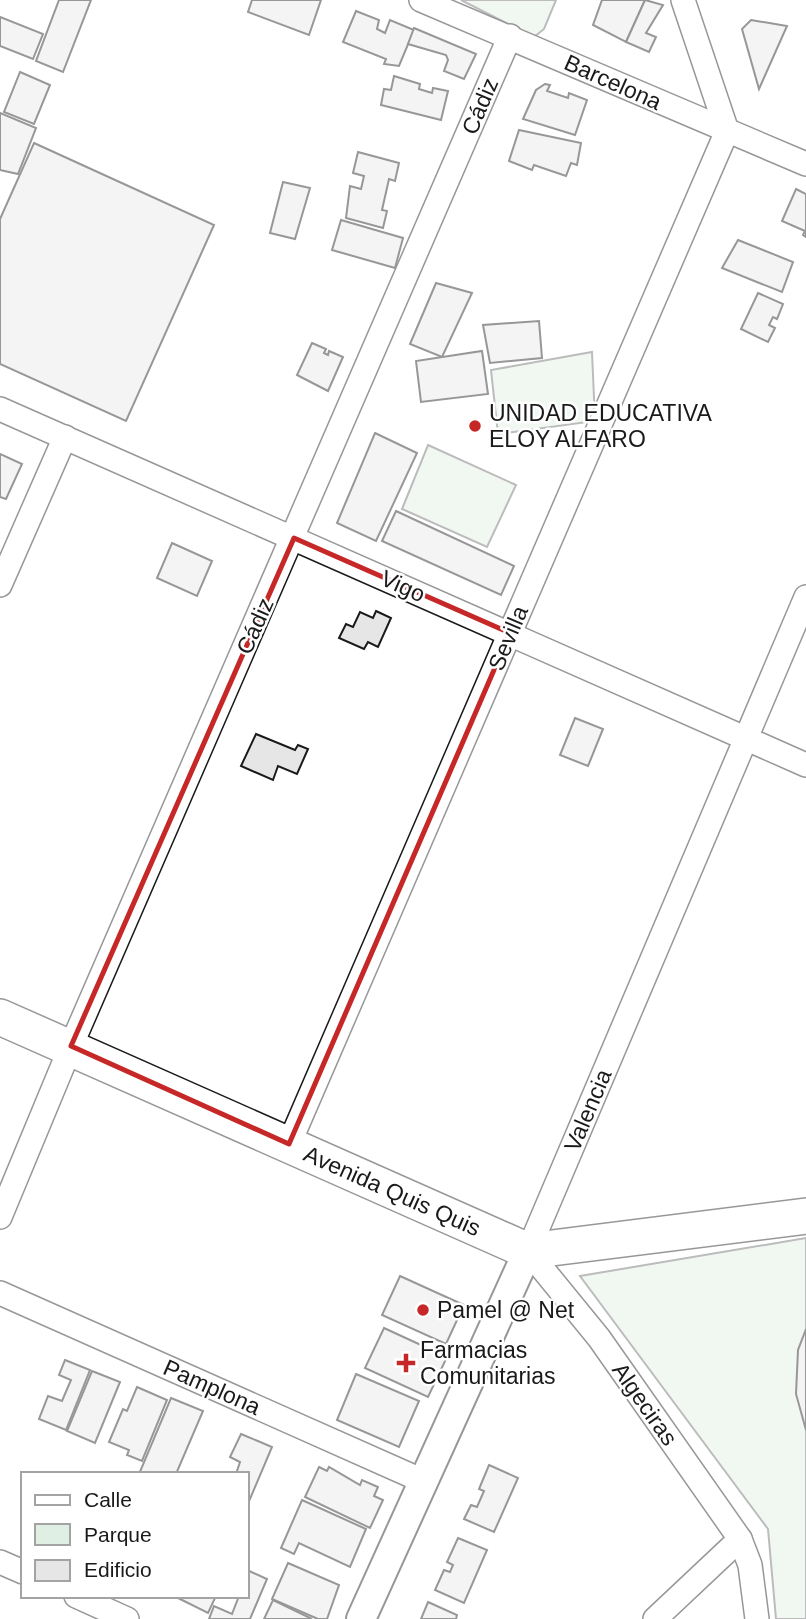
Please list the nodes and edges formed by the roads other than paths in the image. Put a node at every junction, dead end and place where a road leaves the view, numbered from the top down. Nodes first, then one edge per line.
1 (421, 0) edge
2 (683, 0) edge
3 (510, 36) junction
4 (727, 131) junction
5 (806, 164) edge
6 (0, 409) edge
7 (65, 437) junction
8 (294, 538) junction
9 (0, 585) edge
10 (806, 597) edge
11 (510, 634) junction
12 (746, 738) junction
13 (806, 765) edge
14 (0, 1017) edge
15 (71, 1046) junction
16 (289, 1144) junction
17 (806, 1216) edge
18 (0, 1217) edge
19 (527, 1251) junction
20 (0, 1293) edge
21 (423, 1481) junction
22 (740, 1539) junction
23 (0, 1562) edge
24 (21, 1571) edge
25 (80, 1598) edge
26 (127, 1619) edge
27 (361, 1619) edge
28 (655, 1619) edge
29 (757, 1619) edge

1 - 3 street, Barcelona
2 - 4 street
3 - 4 street, Barcelona
3 - 8 street, Cádiz
4 - 5 street, Barcelona
4 - 11 street, Sevilla
6 - 7 street, Vigo
7 - 8 street, Vigo
7 - 9 street
8 - 11 street, Vigo
8 - 15 street, Cádiz
10 - 12 street, Valencia
11 - 12 street, Vigo
11 - 16 street, Sevilla
12 - 13 street, Vigo
12 - 19 street, Valencia
14 - 15 main road, Avenida Quis Quis
15 - 16 main road, Avenida Quis Quis
15 - 18 street, Cádiz
16 - 19 main road, Avenida Quis Quis
17 - 19 main road
19 - 21 street, Valencia
19 - 22 street, Algeciras
20 - 21 street, Pamplona
21 - 27 street, Valencia
22 - 28 street
22 - 29 street, Algeciras
23 - 24 street
25 - 26 street

